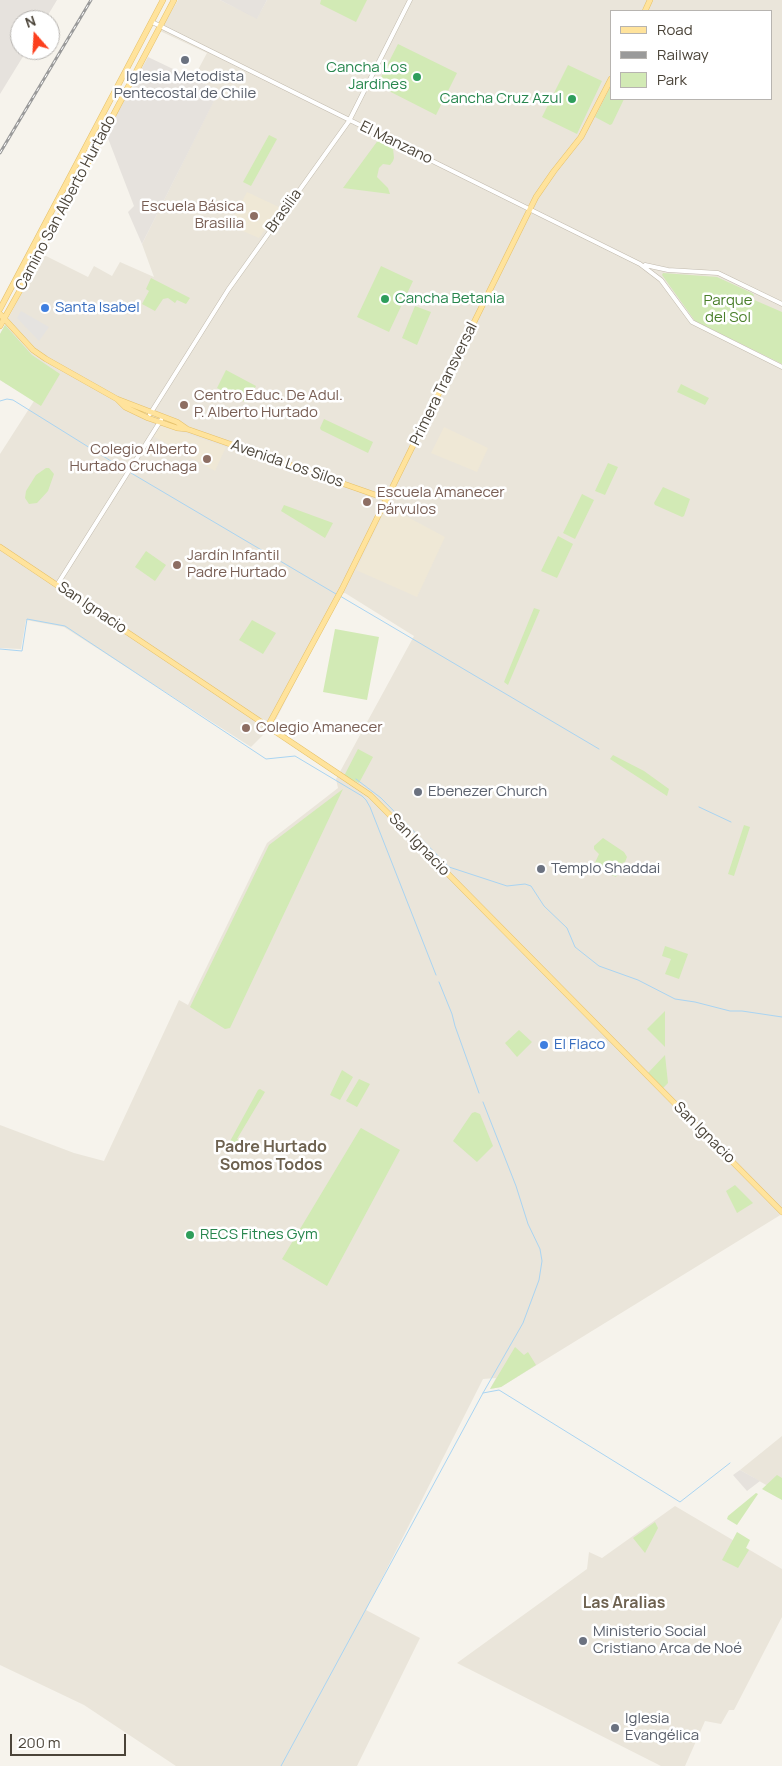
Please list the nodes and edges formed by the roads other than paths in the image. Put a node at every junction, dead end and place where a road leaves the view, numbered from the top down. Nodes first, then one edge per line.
1 (164, 0) edge
2 (174, 0) edge
3 (410, 0) edge
4 (152, 22) junction
5 (160, 27) junction
6 (610, 81) edge
7 (349, 121) junction
8 (56, 205) junction
9 (64, 209) junction
10 (530, 209) junction
11 (640, 264) junction
12 (661, 269) junction
13 (658, 277) junction
14 (782, 304) edge
15 (0, 309) edge
16 (2, 316) edge
17 (0, 326) edge
18 (782, 367) edge
19 (149, 416) junction
20 (161, 420) junction
21 (387, 499) junction
22 (0, 547) edge
23 (57, 585) junction
24 (268, 726) junction
25 (782, 1212) edge

1 - 4 main road, Camino San Alberto Hurtado
2 - 5 main road, Camino San Alberto Hurtado
3 - 7 street, Brasilia
4 - 5 street, El Manzano
4 - 8 main road, Camino San Alberto Hurtado
5 - 7 street, El Manzano
5 - 9 main road, Camino San Alberto Hurtado
6 - 10 main road, Primera Transversal
7 - 10 street, El Manzano
7 - 19 street, Brasilia
8 - 9 main road
8 - 15 main road, Camino San Alberto Hurtado
9 - 16 main road, Camino San Alberto Hurtado
10 - 11 street, El Manzano
10 - 21 main road, Primera Transversal
11 - 12 street, El Manzano
11 - 13 street, El Manzano
12 - 13 street
12 - 14 street, El Manzano
13 - 18 street, El Manzano
16 - 17 main road, Camino San Alberto Hurtado
16 - 19 main road, Avenida Los Silos
19 - 20 main road, Avenida Los Silos
20 - 21 main road, Avenida Los Silos
20 - 23 street
21 - 24 main road, Primera Transversal
22 - 23 main road, San Ignacio
23 - 24 main road, San Ignacio
24 - 25 main road, San Ignacio

